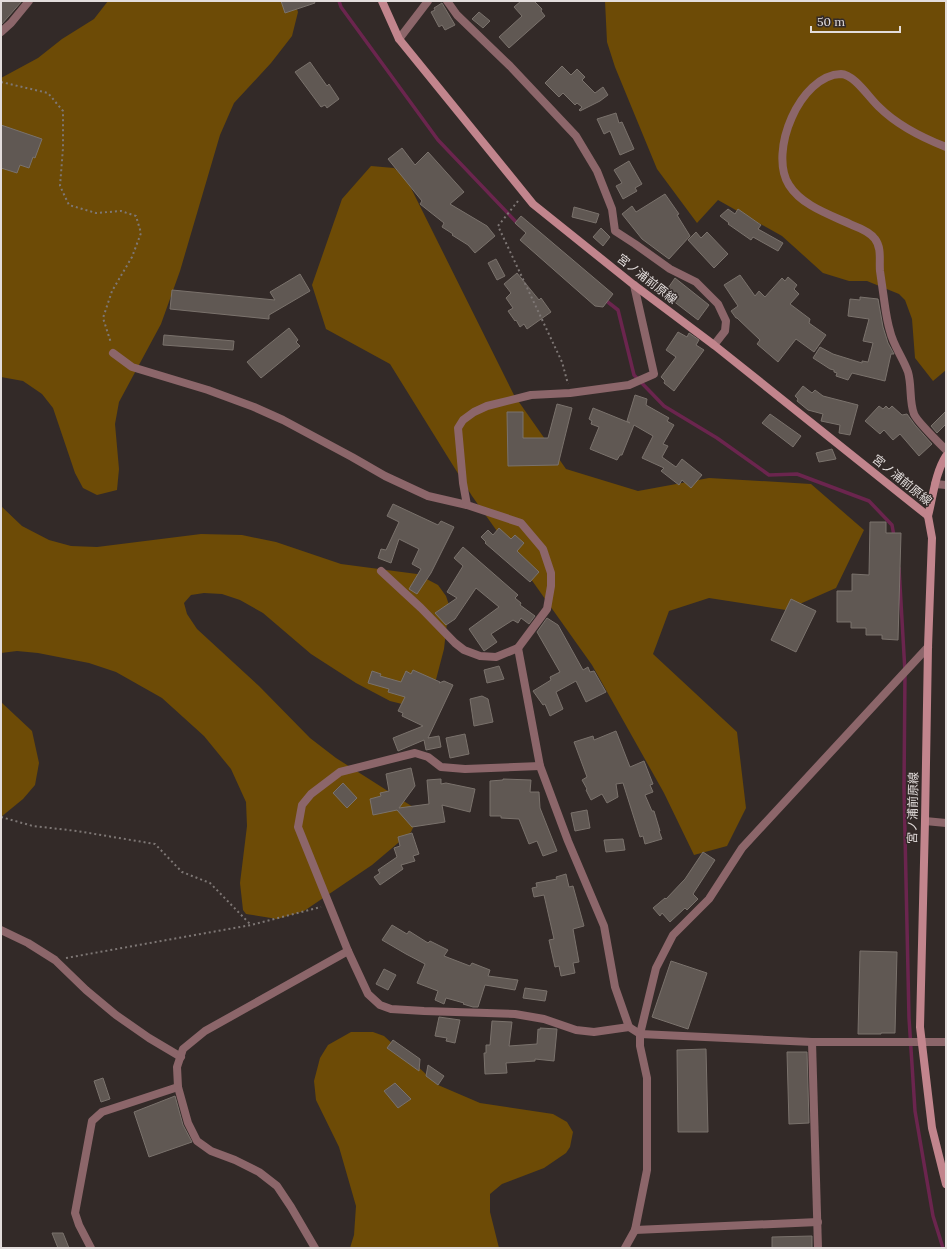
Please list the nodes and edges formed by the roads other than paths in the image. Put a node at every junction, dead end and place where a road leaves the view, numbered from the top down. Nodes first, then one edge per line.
1 (29, 1) edge
2 (382, 1) edge
3 (428, 1) edge
4 (447, 1) edge
5 (1, 32) edge
6 (399, 39) junction
7 (946, 147) edge
8 (634, 285) junction
9 (714, 345) junction
10 (113, 353) road end
11 (946, 450) edge
12 (946, 456) edge
13 (935, 484) junction
14 (946, 485) edge
15 (466, 506) junction
16 (928, 516) junction
17 (381, 571) dead end
18 (928, 647) junction
19 (518, 648) junction
20 (540, 766) junction
21 (925, 821) junction
22 (946, 823) edge
23 (1, 930) edge
24 (348, 951) junction
25 (629, 1028) junction
26 (640, 1034) junction
27 (812, 1042) junction
28 (922, 1042) junction
29 (946, 1042) edge
30 (181, 1057) junction
31 (178, 1087) junction
32 (946, 1184) edge
33 (818, 1222) junction
34 (635, 1230) junction
35 (91, 1248) edge
36 (315, 1248) edge
37 (625, 1248) edge
38 (818, 1248) edge

1 - 5 street
2 - 6 main road, 宮ノ浦前原線
3 - 6 street
4 - 9 street
6 - 8 main road, 宮ノ浦前原線
7 - 11 street
8 - 9 main road, 宮ノ浦前原線
8 - 15 street
9 - 16 main road, 宮ノ浦前原線
10 - 15 street
12 - 13 main road
13 - 14 street
13 - 16 main road
15 - 19 street
16 - 18 main road, 宮ノ浦前原線
17 - 19 street
18 - 21 main road, 宮ノ浦前原線
18 - 26 street
19 - 20 street
20 - 24 street
20 - 25 street
21 - 22 street
21 - 28 main road, 宮ノ浦前原線
23 - 30 street
24 - 25 street
24 - 30 street
25 - 26 street
26 - 27 street
26 - 34 street
27 - 28 street
27 - 33 street
28 - 29 street
28 - 32 main road, 宮ノ浦前原線
30 - 31 street
31 - 35 street
31 - 36 street
33 - 34 street
33 - 38 street
34 - 37 street

